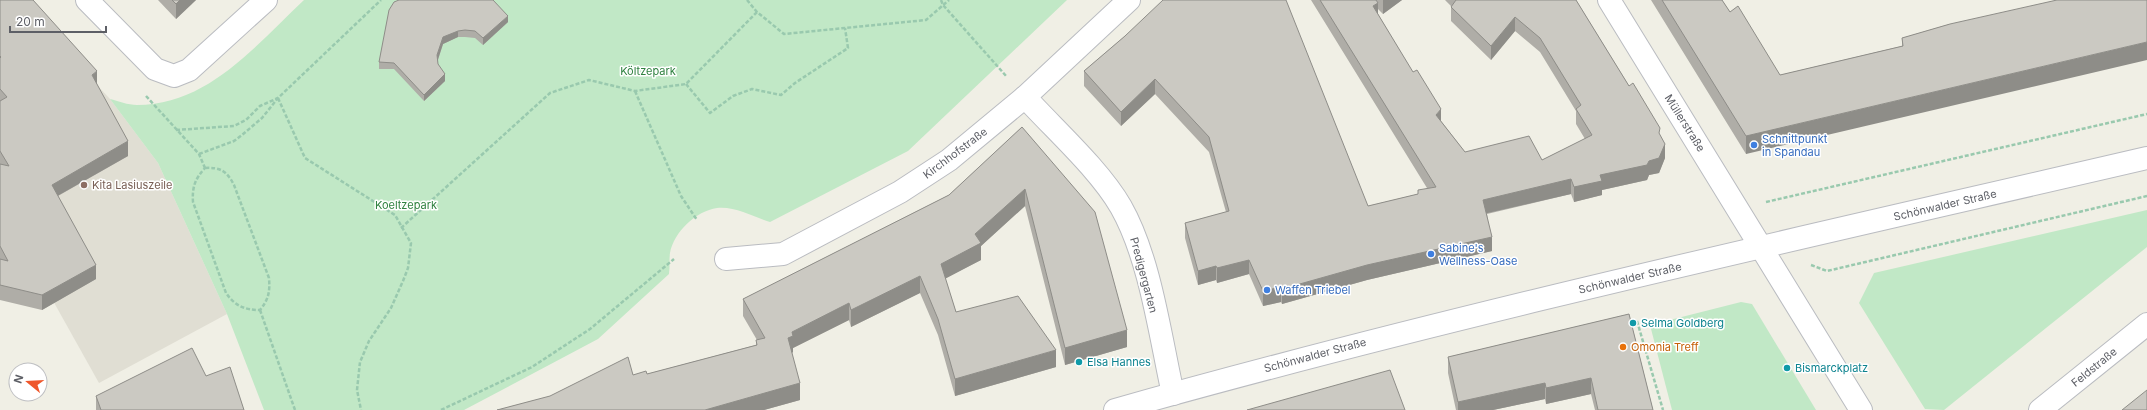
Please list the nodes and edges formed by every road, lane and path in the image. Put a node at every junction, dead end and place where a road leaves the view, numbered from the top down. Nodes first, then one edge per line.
1 (87, 0) edge
2 (266, 0) edge
3 (382, 0) edge
4 (747, 0) edge
5 (941, 0) edge
6 (949, 0) edge
7 (1130, 0) edge
8 (1609, 0) edge
9 (943, 5) junction
10 (757, 12) junction
11 (845, 28) junction
12 (686, 84) junction
13 (142, 91) dead end
14 (635, 91) junction
15 (1025, 97) junction
16 (278, 98) junction
17 (2147, 114) edge
18 (176, 130) junction
19 (199, 154) junction
20 (2147, 158) edge
21 (205, 168) junction
22 (2147, 196) edge
23 (1764, 202) dead end
24 (697, 220) dead end
25 (402, 228) junction
26 (1762, 247) junction
27 (674, 259) dead end
28 (726, 259) dead end
29 (1827, 271) dead end
30 (260, 310) junction
31 (1637, 321) dead end
32 (2147, 324) edge
33 (1172, 394) junction
34 (295, 410) edge
35 (360, 410) edge
36 (441, 410) edge
37 (1115, 410) edge
38 (1662, 410) edge
39 (1862, 410) edge
40 (2040, 410) edge

1 - 2 street
3 - 16 path
4 - 10 path
5 - 9 path
6 - 9 path
7 - 15 street, Kirchhofstraße
8 - 26 street, Müllerstraße
9 - 11 path
9 - 15 path
10 - 11 path
10 - 12 path
11 - 12 path
12 - 14 path
13 - 18 path
14 - 24 path
14 - 25 path
15 - 28 street, Kirchhofstraße
15 - 33 street, Predigergarten
16 - 18 path
16 - 19 path
16 - 25 path
17 - 23 path
18 - 19 path
19 - 21 path
20 - 26 street, Schönwalder Straße
21 - 30 path
21 - 30 path
22 - 29 path
25 - 35 path
26 - 33 street, Schönwalder Straße
26 - 39 street
27 - 36 path
30 - 34 path
31 - 38 path
32 - 40 street, Feldstraße
33 - 37 street, Schönwalder Straße

